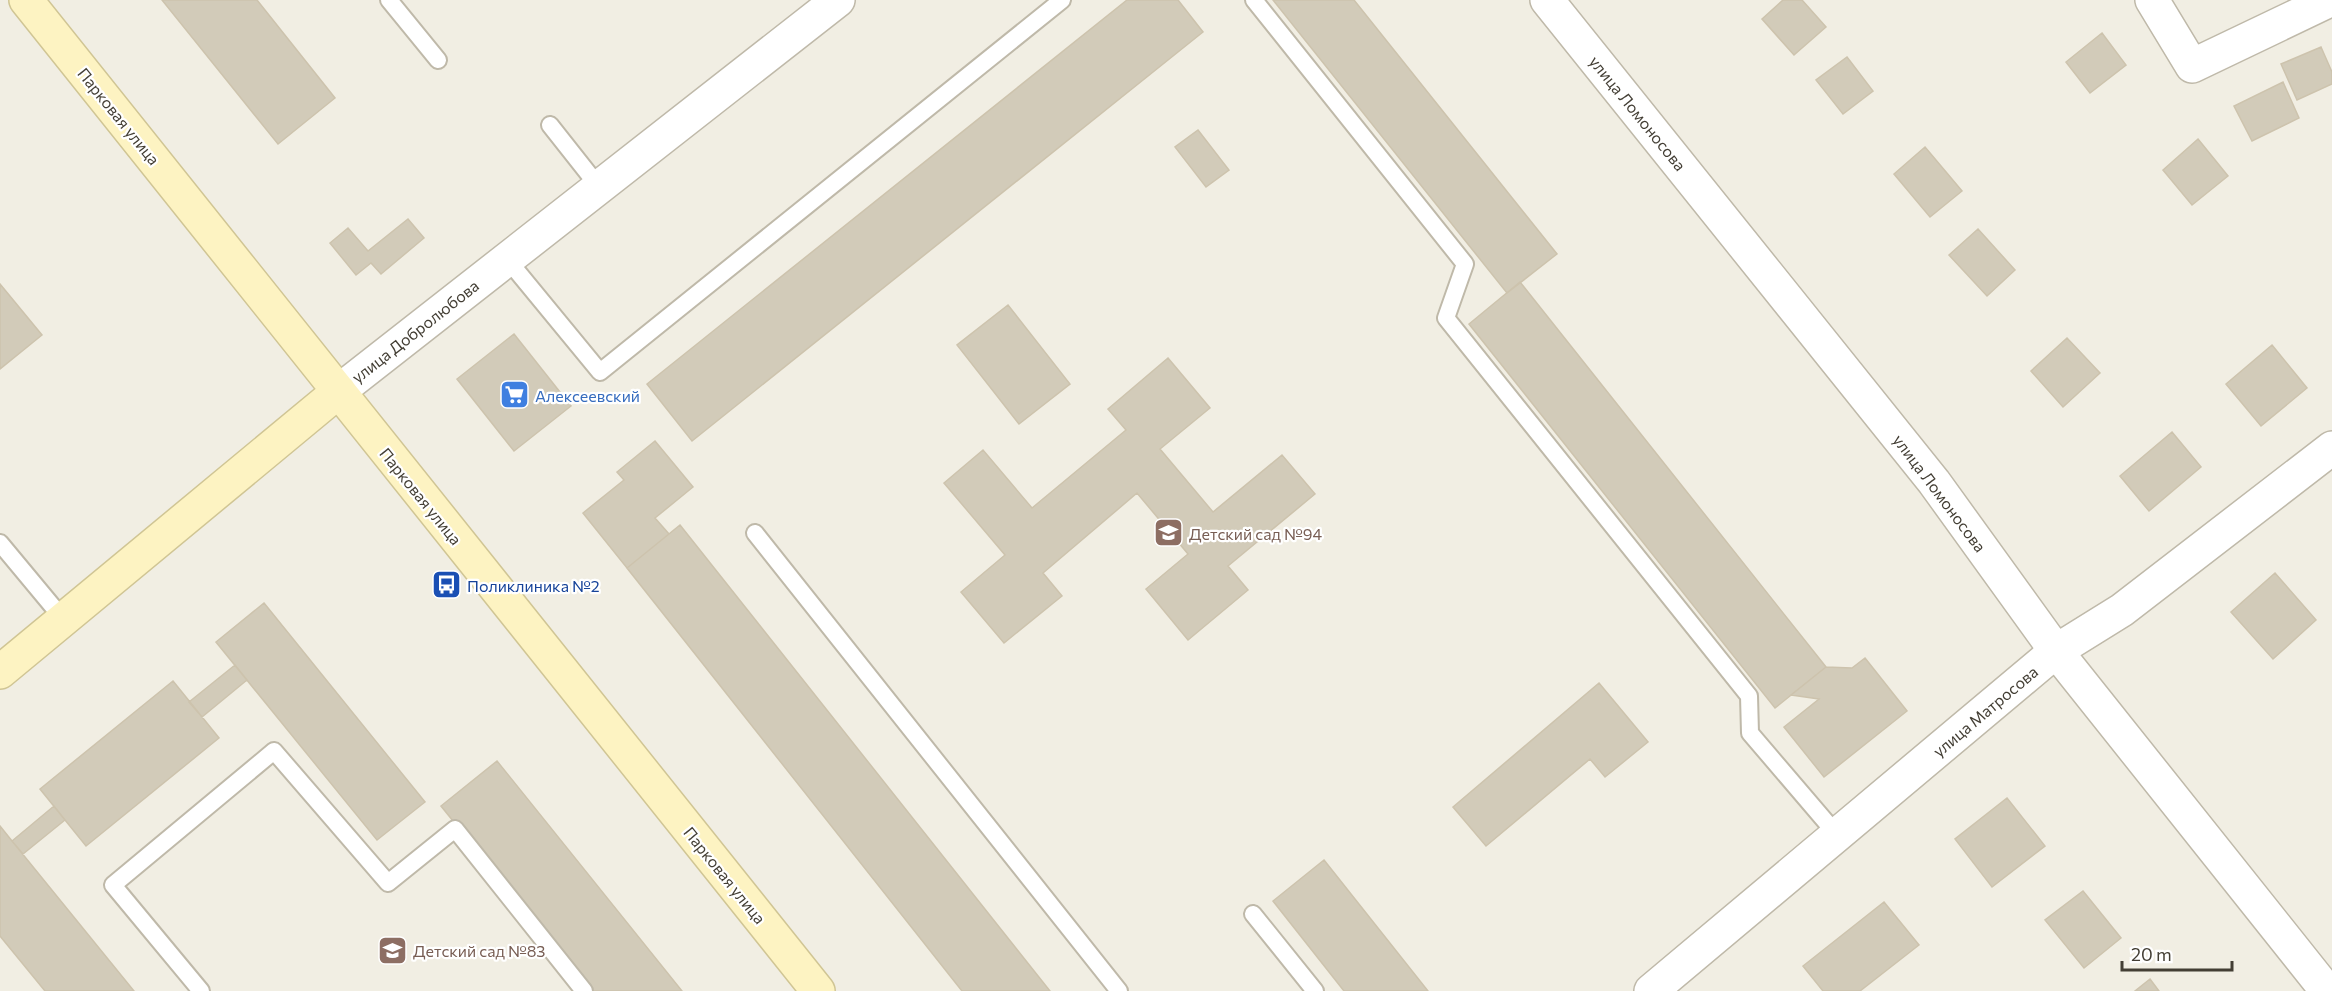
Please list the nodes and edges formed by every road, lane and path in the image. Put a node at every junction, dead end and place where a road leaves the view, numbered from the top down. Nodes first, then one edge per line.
1 (26, 0) edge
2 (389, 0) edge
3 (838, 0) edge
4 (1062, 0) edge
5 (1254, 0) edge
6 (1547, 0) edge
7 (2152, 0) edge
8 (2330, 0) edge
9 (438, 60) dead end
10 (550, 125) dead end
11 (599, 187) junction
12 (507, 259) junction
13 (339, 391) junction
14 (2332, 448) edge
15 (755, 533) dead end
16 (0, 543) edge
17 (64, 620) junction
18 (2056, 651) junction
19 (0, 672) edge
20 (1838, 836) junction
21 (1253, 914) dead end
22 (201, 991) edge
23 (584, 991) edge
24 (818, 991) edge
25 (1119, 991) edge
26 (1315, 991) edge
27 (1651, 991) edge
28 (2327, 991) edge

1 - 13 street, Парковая улица
2 - 9 lane
3 - 11 street, улица Добролюбова
4 - 12 lane
5 - 20 lane
6 - 18 street, улица Ломоносова
7 - 8 street
10 - 11 lane
11 - 12 street, улица Добролюбова
12 - 13 street, улица Добролюбова
13 - 17 street, улица Добролюбова
13 - 24 street, Парковая улица
14 - 18 street, улица Матросова
15 - 25 lane
16 - 17 lane
17 - 19 street, улица Добролюбова
18 - 20 street, улица Матросова
18 - 28 street, улица Ломоносова
20 - 27 street, улица Матросова
21 - 26 lane
22 - 23 lane

